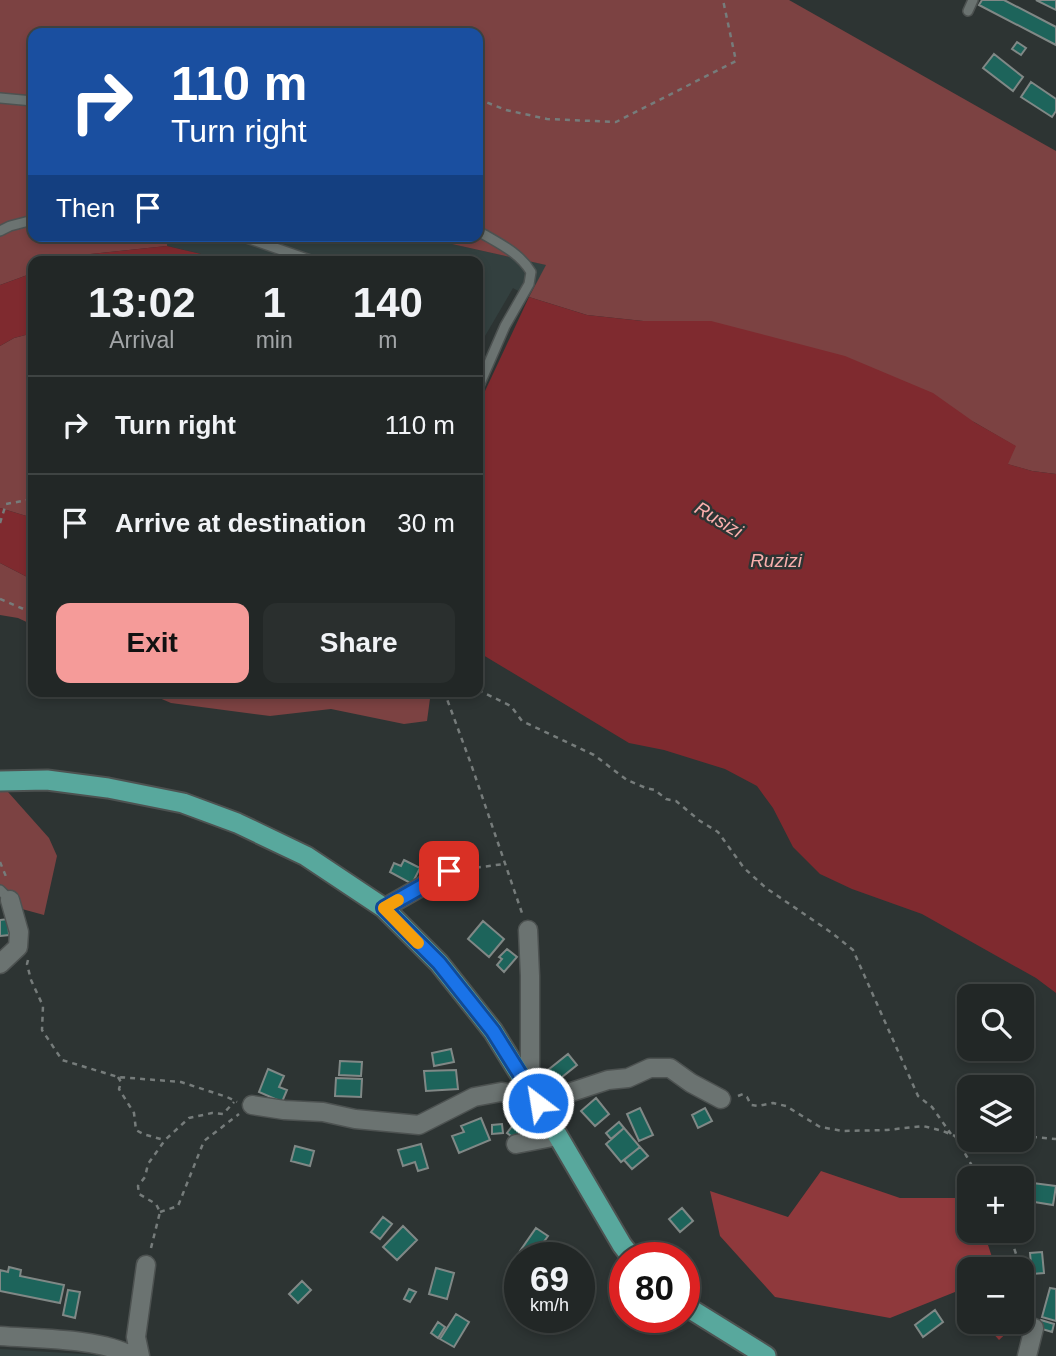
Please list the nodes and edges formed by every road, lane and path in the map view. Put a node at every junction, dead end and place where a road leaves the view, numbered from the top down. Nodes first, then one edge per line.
1 (723, 0) edge
2 (974, 0) edge
3 (968, 11) dead end
4 (0, 98) edge
5 (28, 101) edge
6 (483, 102) edge
7 (28, 221) edge
8 (0, 231) edge
9 (483, 234) edge
10 (258, 242) edge
11 (299, 256) edge
12 (483, 377) edge
13 (28, 500) edge
14 (0, 523) edge
15 (0, 599) edge
16 (28, 611) edge
17 (483, 692) edge
18 (446, 697) edge
19 (0, 781) edge
20 (0, 862) edge
21 (505, 864) junction
22 (449, 871) joint
23 (8, 881) dead end
24 (5, 895) edge
25 (384, 908) junction
26 (528, 930) joint
27 (29, 953) dead end
28 (0, 964) edge
29 (118, 1077) junction
30 (534, 1097) junction
31 (721, 1099) joint
32 (243, 1103) junction
33 (951, 1134) junction
34 (558, 1136) junction
35 (955, 1136) joint
36 (1034, 1137) edge
37 (1056, 1139) edge
38 (165, 1140) junction
39 (516, 1144) dead end
40 (972, 1166) edge
41 (160, 1212) junction
42 (620, 1242) edge
43 (146, 1265) joint
44 (700, 1315) edge
45 (1032, 1334) edge
46 (0, 1336) edge
47 (132, 1356) edge
48 (140, 1356) edge
49 (766, 1356) edge
50 (1027, 1356) edge

1 - 6 path
2 - 3 lane
4 - 5 lane
7 - 8 lane
9 - 12 lane
10 - 11 lane
13 - 14 path
15 - 16 path
17 - 33 path
18 - 21 path
19 - 25 highway
20 - 23 path
21 - 22 path
21 - 26 path
22 - 25 street
24 - 28 street
25 - 30 highway
26 - 30 street
27 - 29 path
29 - 32 path
29 - 38 path
30 - 31 street
30 - 32 street
30 - 34 highway
31 - 33 path
32 - 38 path
32 - 41 path
33 - 35 path
34 - 39 street
34 - 42 highway
35 - 40 path
36 - 37 path
38 - 41 path
41 - 43 path
43 - 48 street
44 - 49 highway
45 - 50 street
46 - 47 street

